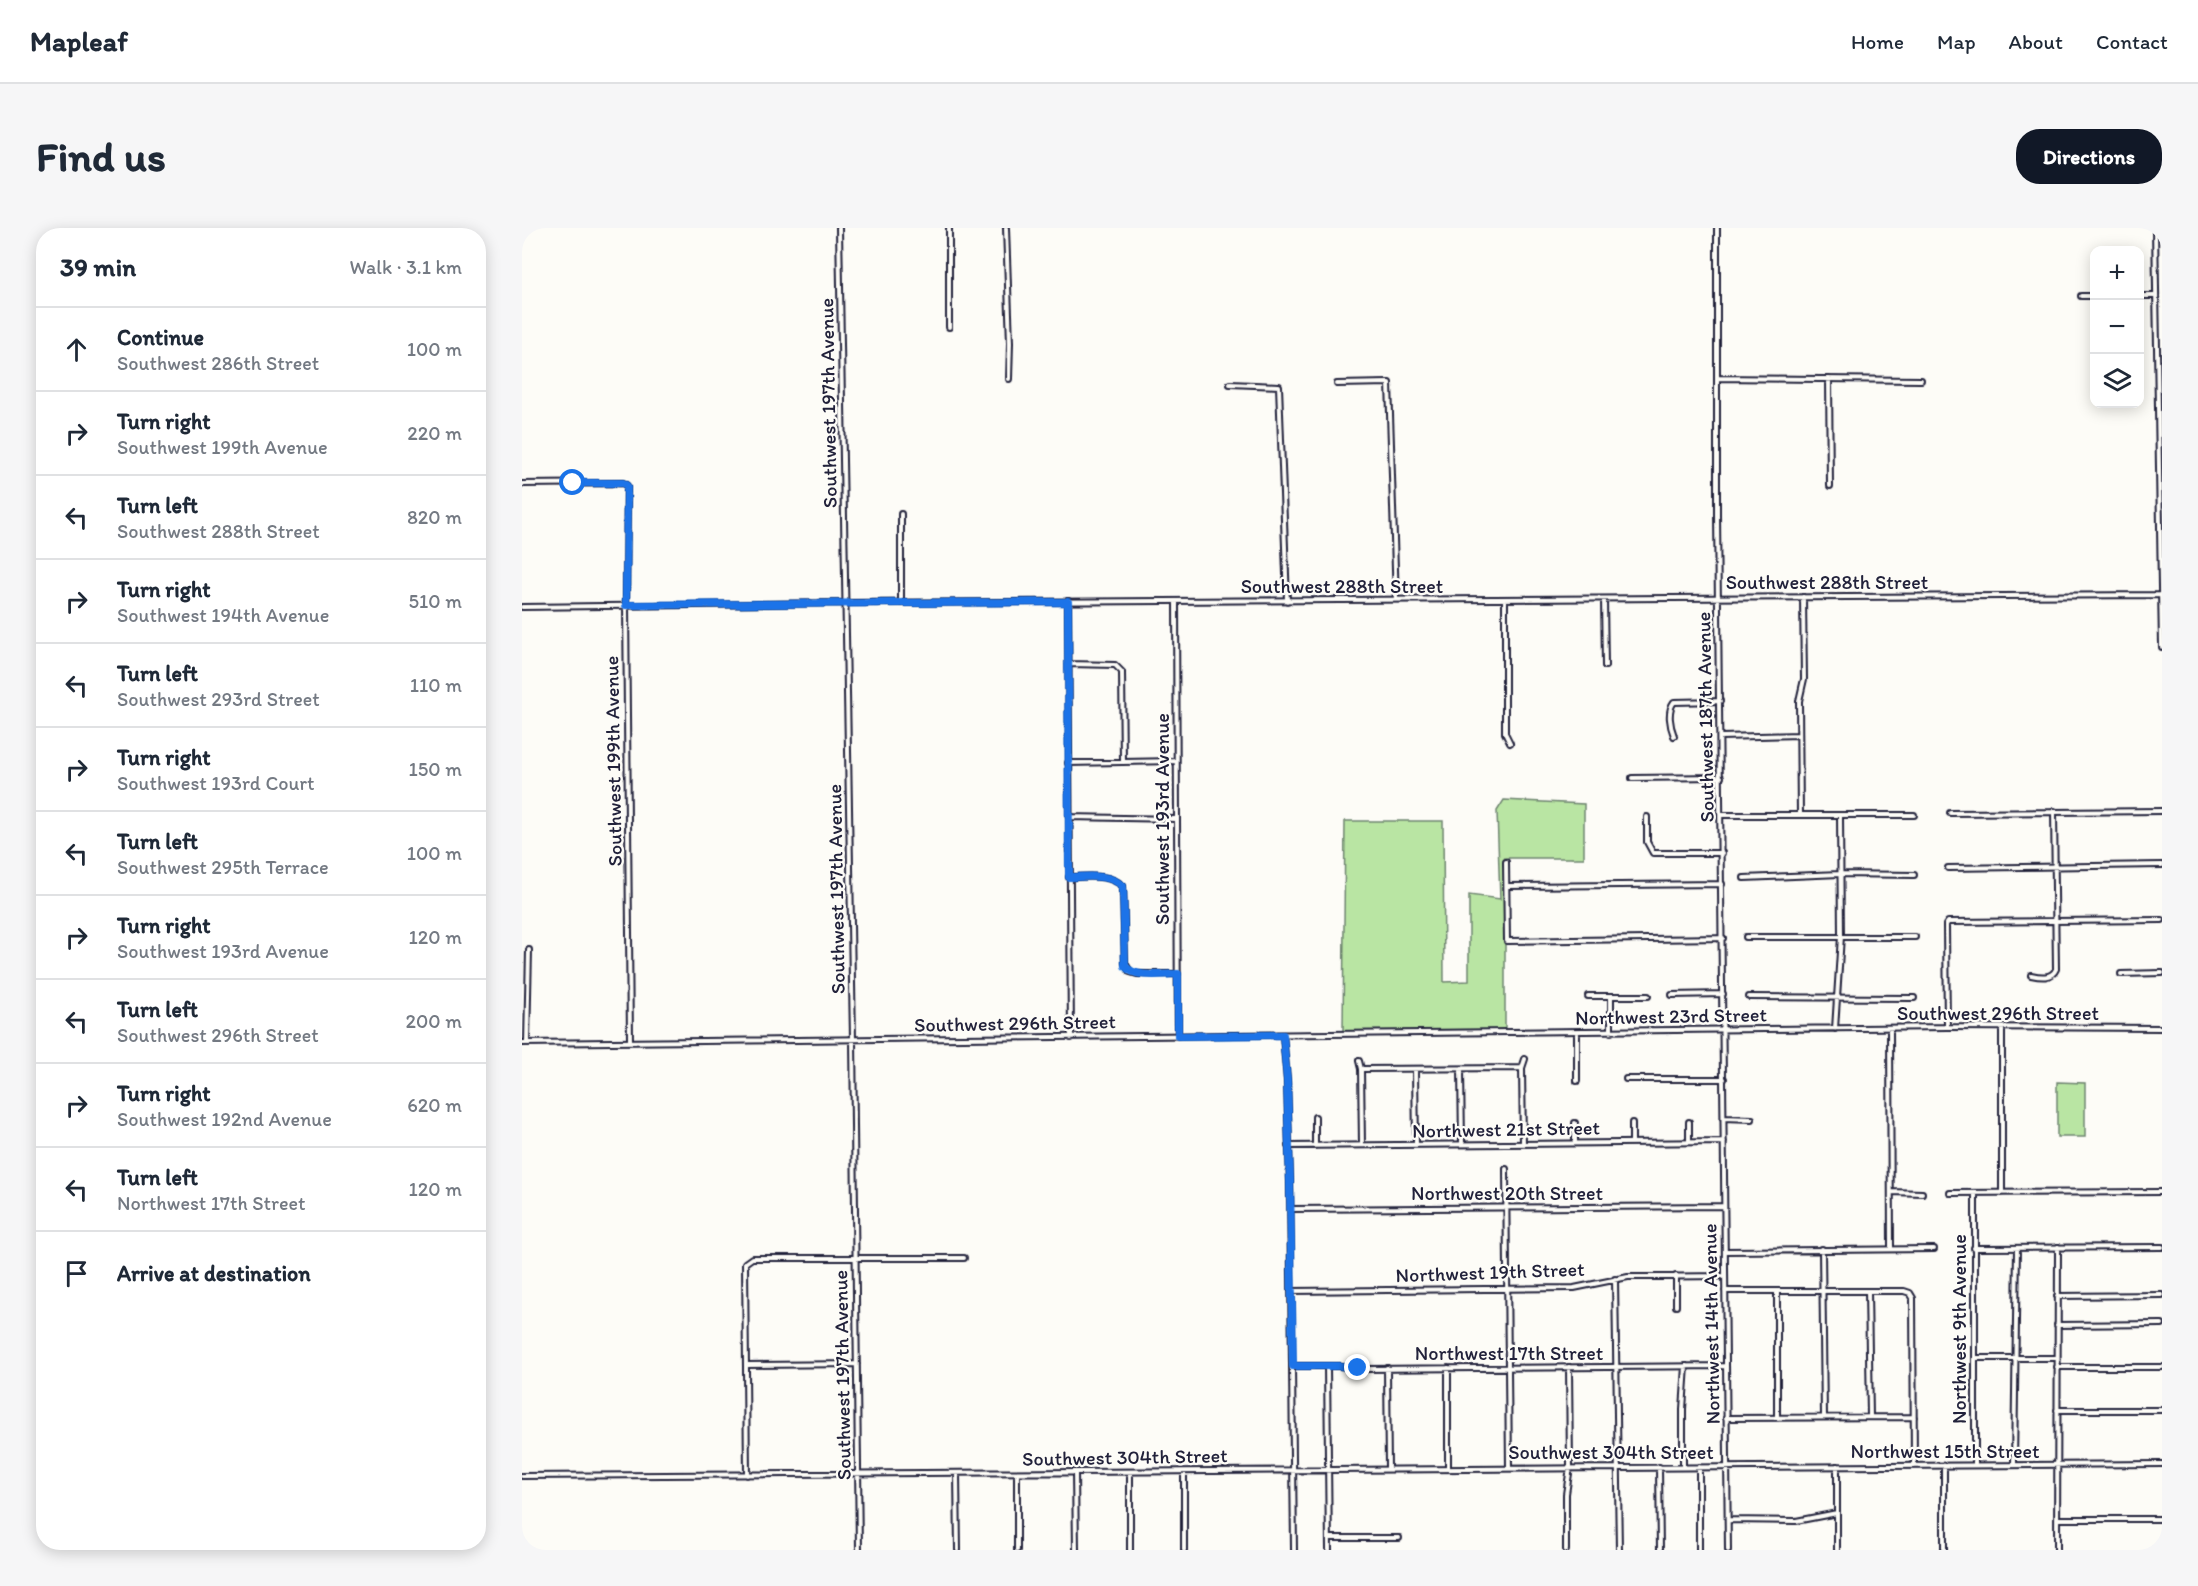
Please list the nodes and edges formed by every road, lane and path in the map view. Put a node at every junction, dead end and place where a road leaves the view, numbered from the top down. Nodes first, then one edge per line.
1 (839, 228) edge
2 (949, 228) edge
3 (1006, 228) edge
4 (1717, 228) edge
5 (2155, 228) edge
6 (2082, 296) dead end
7 (2090, 296) edge
8 (2144, 296) edge
9 (2156, 296) junction
10 (950, 327) dead end
11 (1718, 378) junction
12 (1009, 379) dead end
13 (1829, 379) junction
14 (1921, 380) dead end
15 (1230, 384) dead end
16 (1337, 384) dead end
17 (2160, 431) edge
18 (522, 484) edge
19 (1830, 486) dead end
20 (901, 514) dead end
21 (2162, 595) edge
22 (1803, 597) junction
23 (1719, 598) junction
24 (1505, 599) junction
25 (1604, 599) junction
26 (1396, 600) junction
27 (1176, 601) junction
28 (1287, 601) junction
29 (1068, 602) junction
30 (846, 603) junction
31 (901, 603) junction
32 (626, 605) junction
33 (522, 607) edge
34 (2162, 647) edge
35 (1069, 664) junction
36 (1605, 666) dead end
37 (1720, 701) junction
38 (1799, 735) junction
39 (1674, 736) dead end
40 (1721, 737) junction
41 (1510, 743) dead end
42 (1176, 761) junction
43 (1123, 762) junction
44 (1068, 763) junction
45 (1632, 777) dead end
46 (1721, 777) junction
47 (2054, 811) junction
48 (2162, 811) edge
49 (1950, 813) dead end
50 (1722, 815) junction
51 (1800, 815) junction
52 (1840, 815) junction
53 (1914, 815) dead end
54 (1069, 817) junction
55 (1647, 817) dead end
56 (1177, 819) junction
57 (1722, 853) junction
58 (1506, 862) dead end
59 (2162, 865) edge
60 (2055, 866) junction
61 (1948, 868) dead end
62 (1840, 874) junction
63 (1914, 876) dead end
64 (1069, 877) junction
65 (1744, 878) dead end
66 (1722, 884) junction
67 (1507, 886) junction
68 (2056, 920) junction
69 (2162, 920) edge
70 (1841, 936) junction
71 (1915, 936) dead end
72 (1746, 937) dead end
73 (1723, 938) junction
74 (529, 950) dead end
75 (2162, 973) edge
76 (1178, 974) junction
77 (2121, 974) dead end
78 (2031, 975) dead end
79 (1723, 994) junction
80 (1672, 995) dead end
81 (1588, 996) dead end
82 (1611, 996) junction
83 (1648, 996) dead end
84 (1749, 997) dead end
85 (1914, 998) dead end
86 (1836, 999) junction
87 (1947, 1027) junction
88 (1890, 1028) junction
89 (2002, 1028) junction
90 (2162, 1028) edge
91 (1835, 1029) junction
92 (1723, 1030) junction
93 (1611, 1032) junction
94 (1508, 1033) joint
95 (1577, 1033) junction
96 (1283, 1035) junction
97 (1178, 1036) junction
98 (1071, 1038) junction
99 (853, 1040) junction
100 (630, 1041) junction
101 (524, 1043) edge
102 (1526, 1059) dead end
103 (1359, 1061) dead end
104 (1522, 1068) junction
105 (1361, 1069) junction
106 (1415, 1069) junction
107 (1461, 1069) junction
108 (1626, 1079) dead end
109 (1724, 1079) junction
110 (1577, 1081) dead end
111 (1315, 1117) dead end
112 (1724, 1119) junction
113 (1752, 1119) dead end
114 (1689, 1122) dead end
115 (1575, 1123) dead end
116 (1632, 1123) dead end
117 (1689, 1142) junction
118 (1724, 1142) junction
119 (1575, 1143) junction
120 (1632, 1143) junction
121 (1461, 1144) junction
122 (1523, 1144) junction
123 (1362, 1145) junction
124 (1416, 1145) junction
125 (1288, 1146) junction
126 (1315, 1146) junction
127 (1506, 1169) dead end
128 (1891, 1192) junction
129 (1922, 1192) dead end
130 (2162, 1192) edge
131 (1950, 1193) dead end
132 (1974, 1193) junction
133 (2002, 1193) junction
134 (1725, 1206) junction
135 (1291, 1209) junction
136 (1506, 1209) junction
137 (2058, 1247) junction
138 (2162, 1247) edge
139 (1891, 1248) junction
140 (1974, 1248) junction
141 (2017, 1248) junction
142 (1822, 1249) junction
143 (1934, 1249) dead end
144 (1725, 1251) junction
145 (855, 1257) junction
146 (964, 1258) dead end
147 (1676, 1276) junction
148 (1725, 1276) junction
149 (1616, 1279) junction
150 (1508, 1289) junction
151 (1292, 1291) junction
152 (1725, 1291) junction
153 (1823, 1291) junction
154 (1868, 1291) junction
155 (1777, 1292) junction
156 (2162, 1295) edge
157 (2057, 1296) junction
158 (1676, 1306) dead end
159 (2162, 1324) edge
160 (2057, 1325) junction
161 (1975, 1358) junction
162 (2016, 1358) junction
163 (2057, 1358) junction
164 (857, 1364) junction
165 (746, 1365) junction
166 (1293, 1366) junction
167 (1327, 1366) junction
168 (1686, 1366) junction
169 (1726, 1366) junction
170 (1508, 1367) junction
171 (1569, 1367) junction
172 (1616, 1367) junction
173 (2057, 1367) junction
174 (2162, 1367) edge
175 (1387, 1368) junction
176 (1448, 1368) junction
177 (2057, 1410) junction
178 (2162, 1410) edge
179 (1777, 1417) junction
180 (1824, 1417) junction
181 (1870, 1417) junction
182 (1914, 1417) junction
183 (1726, 1418) junction
184 (2162, 1464) edge
185 (1914, 1465) junction
186 (1974, 1465) junction
187 (2014, 1465) junction
188 (2057, 1465) junction
189 (1728, 1466) junction
190 (1837, 1466) junction
191 (1944, 1466) junction
192 (1570, 1467) junction
193 (1619, 1467) junction
194 (1659, 1467) junction
195 (1683, 1467) junction
196 (1700, 1467) junction
197 (1449, 1468) junction
198 (1509, 1468) junction
199 (1388, 1469) junction
200 (1294, 1470) junction
201 (1328, 1470) junction
202 (1075, 1472) junction
203 (1130, 1472) junction
204 (1184, 1472) junction
205 (957, 1473) junction
206 (1017, 1473) junction
207 (858, 1474) junction
208 (747, 1475) junction
209 (522, 1476) edge
210 (1837, 1513) junction
211 (2162, 1519) edge
212 (1729, 1520) junction
213 (2057, 1520) junction
214 (1329, 1538) junction
215 (1399, 1538) dead end
216 (859, 1550) edge
217 (958, 1550) edge
218 (1017, 1550) edge
219 (1076, 1550) edge
220 (1130, 1550) edge
221 (1184, 1550) edge
222 (1294, 1550) edge
223 (1329, 1550) edge
224 (1566, 1550) edge
225 (1619, 1550) edge
226 (1660, 1550) edge
227 (1699, 1550) edge
228 (1728, 1550) edge
229 (1837, 1550) edge
230 (1944, 1550) edge
231 (2057, 1550) edge

1 - 30 street, Southwest 197th Avenue
2 - 10 street
3 - 12 street
4 - 11 street, Southwest 187th Avenue
5 - 9 street
6 - 7 street
8 - 9 street
9 - 17 street
11 - 13 street
11 - 23 street, Southwest 187th Avenue
13 - 14 street
13 - 19 street
15 - 28 street
16 - 26 street
17 - 21 street
18 - 32 street, Southwest 199th Avenue
20 - 31 street
21 - 22 street, Southwest 288th Street
21 - 34 street
22 - 23 street, Southwest 288th Street
22 - 38 street
23 - 25 street, Southwest 288th Street
23 - 37 street, Southwest 187th Avenue
24 - 25 street, Southwest 288th Street
24 - 26 street, Southwest 288th Street
24 - 41 street
25 - 36 street
26 - 28 street, Southwest 288th Street
27 - 28 street, Southwest 288th Street
27 - 29 street, Southwest 288th Street
27 - 42 street, Southwest 193rd Avenue
29 - 31 street, Southwest 288th Street
29 - 35 street
30 - 31 street, Southwest 288th Street
30 - 32 street, Southwest 288th Street
30 - 99 street, Southwest 197th Avenue
32 - 33 street, Southwest 288th Street
32 - 100 street, Southwest 199th Avenue
35 - 43 street
35 - 44 street
37 - 39 street
37 - 40 street, Southwest 187th Avenue
38 - 40 street
38 - 51 street
40 - 46 street, Southwest 187th Avenue
42 - 43 street
42 - 56 street, Southwest 193rd Avenue
43 - 44 street
44 - 54 street
45 - 46 street
46 - 50 street, Southwest 187th Avenue
47 - 48 street
47 - 49 street
47 - 60 street
50 - 51 street
50 - 57 street, Southwest 187th Avenue
51 - 52 street
52 - 53 street
52 - 62 street
54 - 56 street
54 - 64 street
55 - 57 street
56 - 76 street, Southwest 193rd Avenue
57 - 66 street, Southwest 187th Avenue
58 - 67 street
59 - 60 street
60 - 61 street
60 - 68 street
62 - 63 street
62 - 65 street
62 - 70 street
64 - 76 street
64 - 98 street
66 - 67 street
66 - 73 street, Southwest 187th Avenue
67 - 73 street
68 - 69 street
68 - 78 street
68 - 87 street
70 - 71 street
70 - 72 street
70 - 86 street
73 - 79 street, Southwest 187th Avenue
74 - 101 street
75 - 77 street
76 - 97 street, Southwest 193rd Avenue
79 - 80 street
79 - 92 street, Southwest 187th Avenue
81 - 82 street
82 - 83 street
82 - 93 street
84 - 86 street
85 - 86 street
86 - 91 street
87 - 88 street, Southwest 296th Street
87 - 89 street, Southwest 296th Street
88 - 91 street, Southwest 296th Street
88 - 128 street
89 - 90 street, Southwest 296th Street
89 - 133 street
91 - 92 street, Northwest 23rd Street
92 - 93 street, Northwest 23rd Street
92 - 109 street, Southwest 187th Avenue
93 - 95 street, Northwest 23rd Street
94 - 95 street, Northwest 23rd Street
94 - 96 street, Southwest 296th Street
95 - 110 street
96 - 97 street, Southwest 296th Street
96 - 125 street
97 - 98 street, Southwest 296th Street
98 - 99 street, Southwest 296th Street
99 - 100 street, Southwest 296th Street
99 - 145 street, Southwest 197th Avenue
100 - 101 street, Southwest 296th Street
102 - 104 street
103 - 105 street
104 - 107 street
104 - 122 street
105 - 106 street
105 - 123 street
106 - 107 street
106 - 124 street
107 - 121 street
108 - 109 street
109 - 112 street, Southwest 187th Avenue
111 - 126 street
112 - 113 street
112 - 118 street, Southwest 187th Avenue
114 - 117 street
115 - 119 street
116 - 120 street
117 - 118 street, Northwest 21st Street
117 - 120 street, Northwest 21st Street
118 - 134 street, Southwest 187th Avenue
119 - 120 street, Northwest 21st Street
119 - 122 street, Northwest 21st Street
121 - 122 street, Northwest 21st Street
121 - 124 street, Northwest 21st Street
123 - 124 street, Northwest 21st Street
123 - 126 street, Northwest 21st Street
125 - 126 street, Northwest 21st Street
125 - 135 street
127 - 136 street
128 - 129 street
128 - 139 street
130 - 133 street
131 - 132 street
132 - 133 street
132 - 140 street, Northwest 9th Avenue
134 - 136 street, Northwest 20th Street
134 - 144 street, Northwest 14th Avenue
135 - 136 street, Northwest 20th Street
135 - 151 street
136 - 150 street
137 - 138 street
137 - 141 street
137 - 157 street
139 - 142 street
139 - 143 street
140 - 141 street
140 - 161 street, Northwest 9th Avenue
141 - 162 street
142 - 144 street
142 - 153 street
144 - 148 street, Northwest 14th Avenue
145 - 146 street
145 - 164 street, Southwest 197th Avenue
145 - 165 street
147 - 148 street, Northwest 19th Street
147 - 149 street, Northwest 19th Street
147 - 158 street
148 - 152 street, Northwest 14th Avenue
149 - 150 street, Northwest 19th Street
149 - 172 street
150 - 151 street, Northwest 19th Street
150 - 170 street
151 - 166 street
152 - 155 street
152 - 169 street, Northwest 14th Avenue
153 - 154 street
153 - 155 street
153 - 180 street
154 - 181 street
154 - 182 street
155 - 179 street
156 - 157 street
157 - 160 street
159 - 160 street
160 - 163 street
161 - 162 street
161 - 186 street, Northwest 9th Avenue
162 - 163 street
162 - 187 street
163 - 173 street
164 - 165 street
164 - 207 street, Southwest 197th Avenue
165 - 208 street
166 - 167 street, Northwest 17th Street
166 - 200 street
167 - 175 street, Northwest 17th Street
167 - 201 street
168 - 169 street, Northwest 17th Street
168 - 172 street, Northwest 17th Street
168 - 195 street
169 - 183 street, Northwest 14th Avenue
170 - 171 street, Northwest 17th Street
170 - 176 street, Northwest 17th Street
170 - 198 street
171 - 172 street, Northwest 17th Street
171 - 192 street
172 - 193 street
173 - 174 street
173 - 177 street
175 - 176 street, Northwest 17th Street
175 - 199 street
176 - 197 street
177 - 178 street
177 - 188 street
179 - 180 street
179 - 183 street
180 - 181 street
181 - 182 street
182 - 185 street
183 - 189 street, Northwest 14th Avenue
184 - 188 street, Northwest 15th Street
185 - 190 street, Northwest 15th Street
185 - 191 street, Northwest 15th Street
186 - 187 street, Northwest 15th Street
186 - 191 street, Northwest 15th Street
187 - 188 street, Northwest 15th Street
188 - 213 street
189 - 190 street, Northwest 15th Street
189 - 196 street, Southwest 304th Street
189 - 212 street, Northwest 14th Avenue
190 - 210 street
191 - 230 street
192 - 193 street, Southwest 304th Street
192 - 198 street, Southwest 304th Street
192 - 224 street
193 - 194 street, Southwest 304th Street
193 - 225 street
194 - 195 street, Southwest 304th Street
194 - 226 street
195 - 196 street, Southwest 304th Street
196 - 227 street
197 - 198 street, Southwest 304th Street
197 - 199 street, Southwest 304th Street
199 - 201 street, Southwest 304th Street
200 - 201 street, Southwest 304th Street
200 - 204 street, Southwest 304th Street
200 - 222 street
201 - 214 street
202 - 203 street, Southwest 304th Street
202 - 206 street, Southwest 304th Street
202 - 219 street
203 - 204 street, Southwest 304th Street
203 - 220 street
204 - 221 street
205 - 206 street, Southwest 304th Street
205 - 207 street, Southwest 304th Street
205 - 217 street
206 - 218 street
207 - 208 street, Southwest 304th Street
207 - 216 street, Southwest 197th Avenue
208 - 209 street, Southwest 304th Street
210 - 212 street
210 - 229 street
211 - 213 street
212 - 228 street, Northwest 14th Avenue
213 - 231 street
214 - 215 street
214 - 223 street

